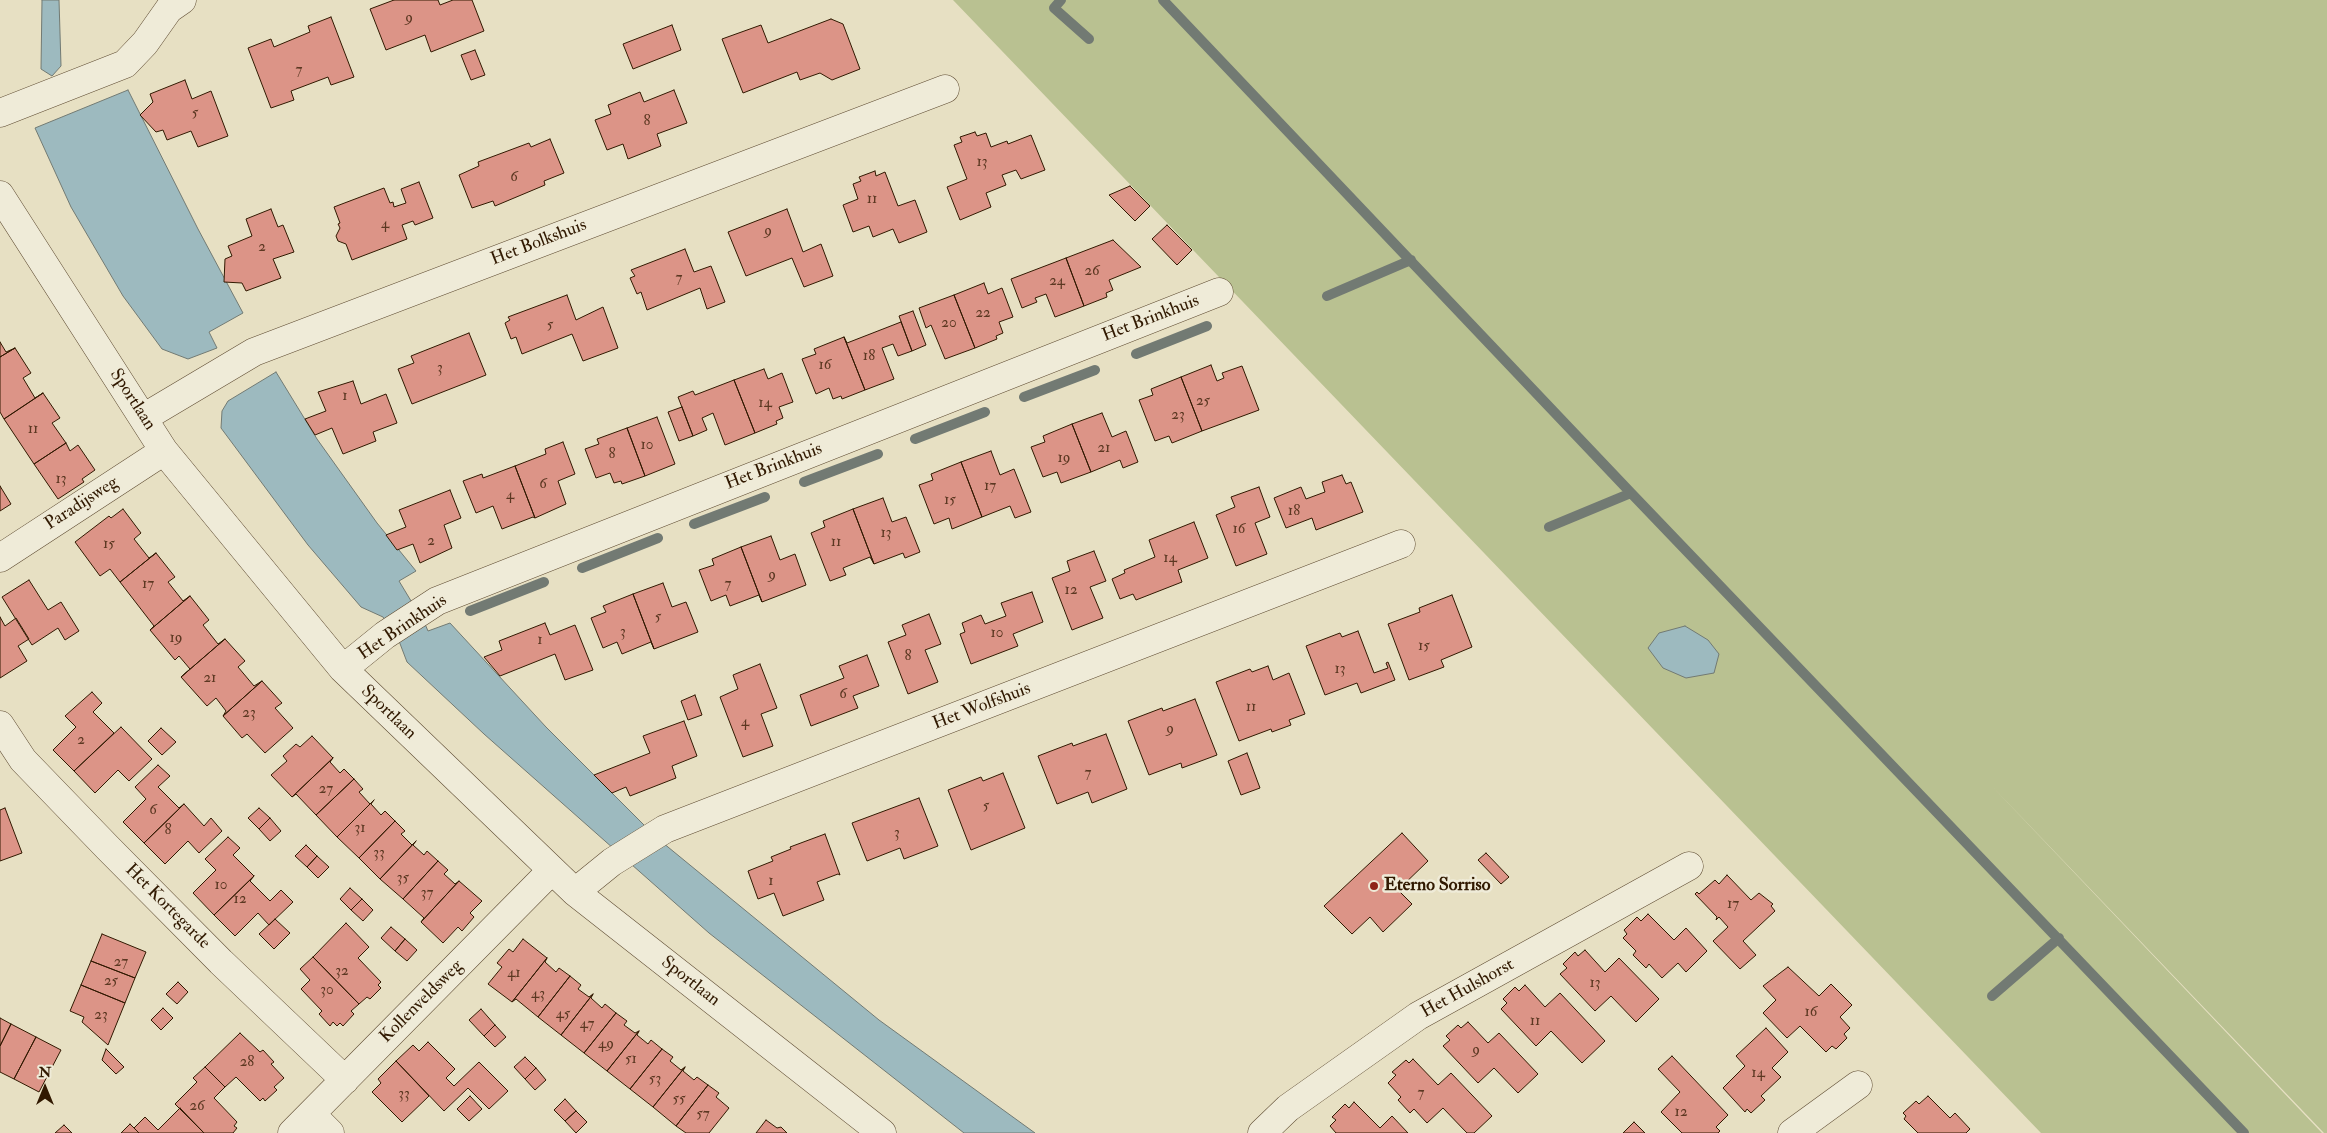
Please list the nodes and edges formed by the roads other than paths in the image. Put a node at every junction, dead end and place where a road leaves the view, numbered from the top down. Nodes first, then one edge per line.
1 (182, 0) edge
2 (944, 89) dead end
3 (0, 113) edge
4 (0, 195) edge
5 (1219, 292) dead end
6 (143, 418) junction
7 (164, 451) junction
8 (1401, 544) dead end
9 (0, 558) edge
10 (343, 669) junction
11 (0, 725) edge
12 (1689, 866) dead end
13 (551, 871) junction
14 (575, 892) junction
15 (345, 1080) junction
16 (1858, 1085) dead end
17 (321, 1124) edge
18 (292, 1133) edge
19 (882, 1133) edge
20 (1262, 1133) edge
21 (1792, 1133) edge

1 - 3 street
2 - 6 street, Het Bolkshuis
4 - 6 street, Sportlaan
5 - 10 street, Het Brinkhuis
6 - 7 street, Sportlaan
7 - 9 street, Paradijsweg
7 - 10 street, Sportlaan
8 - 14 street, Het Wolfshuis
10 - 13 street, Sportlaan
11 - 15 street, Het Kortegarde
12 - 20 street, Het Hulshorst
13 - 14 street, Sportlaan
13 - 15 street, Kollenveldsweg
14 - 19 street, Sportlaan
15 - 17 street, Kollenveldsweg
16 - 21 street
17 - 18 street, Kollenveldsweg

